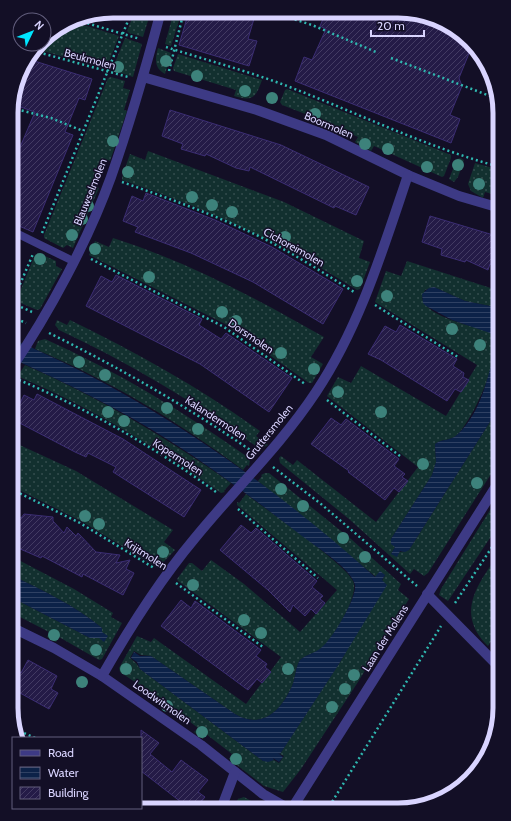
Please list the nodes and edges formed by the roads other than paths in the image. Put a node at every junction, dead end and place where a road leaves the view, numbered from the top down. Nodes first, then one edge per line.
1 (159, 18) edge
2 (143, 77) junction
3 (408, 175) junction
4 (493, 206) edge
5 (18, 234) edge
6 (76, 257) junction
7 (18, 360) edge
8 (493, 491) edge
9 (427, 594) junction
10 (18, 631) edge
11 (493, 661) edge
12 (102, 676) junction
13 (235, 772) junction
14 (224, 803) edge
15 (278, 803) edge
16 (295, 803) edge

1 - 2 street, Blauwselmolen
2 - 3 street, Boormolen
2 - 6 street, Blauwselmolen
3 - 4 street, Boormolen
3 - 12 street, Gruttersmolen
5 - 6 lane
6 - 7 street, Blauwselmolen
8 - 9 street, Laan der Molens
9 - 11 street
9 - 16 street, Laan der Molens
10 - 12 street, Loodwitmolen
12 - 13 street, Loodwitmolen
13 - 14 street
13 - 15 street, Loodwitmolen

